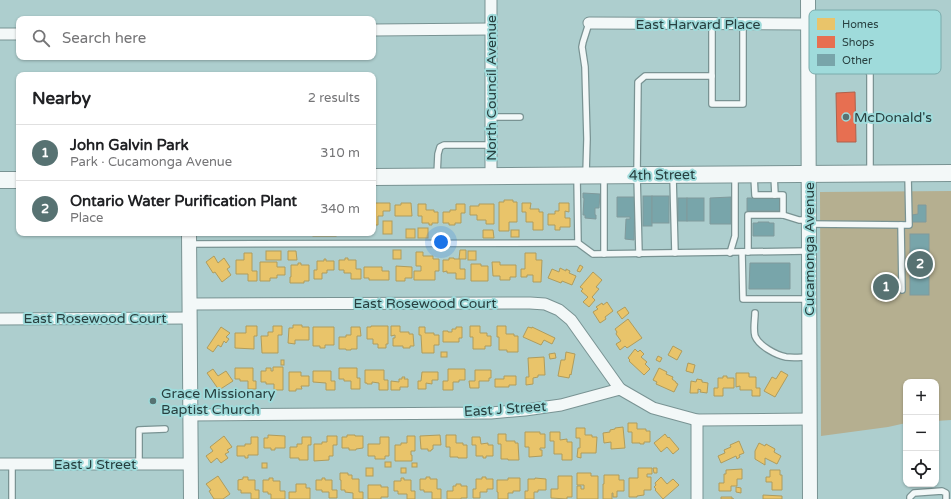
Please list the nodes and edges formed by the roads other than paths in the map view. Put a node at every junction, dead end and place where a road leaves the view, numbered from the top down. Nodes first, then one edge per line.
1 (491, 0) edge
2 (808, 0) edge
3 (589, 23) joint
4 (712, 24) junction
5 (742, 24) junction
6 (808, 24) junction
7 (491, 29) junction
8 (376, 30) edge
9 (0, 34) edge
10 (16, 34) edge
11 (808, 66) joint
12 (870, 74) edge
13 (712, 76) junction
14 (491, 116) junction
15 (520, 116) dead end
16 (491, 145) junction
17 (870, 173) junction
18 (908, 173) junction
19 (951, 173) edge
20 (735, 174) junction
21 (754, 174) junction
22 (774, 174) junction
23 (808, 174) junction
24 (637, 175) junction
25 (673, 175) junction
26 (582, 176) junction
27 (604, 176) junction
28 (437, 177) junction
29 (491, 177) junction
30 (376, 178) edge
31 (0, 180) edge
32 (16, 180) edge
33 (775, 195) junction
34 (783, 215) junction
35 (809, 222) junction
36 (901, 225) junction
37 (189, 238) edge
38 (578, 243) junction
39 (809, 251) junction
40 (745, 252) junction
41 (675, 253) junction
42 (730, 253) junction
43 (604, 254) junction
44 (639, 254) junction
45 (902, 290) dead end
46 (809, 299) junction
47 (190, 311) junction
48 (755, 314) dead end
49 (0, 319) edge
50 (809, 357) junction
51 (620, 389) junction
52 (190, 415) junction
53 (810, 419) junction
54 (696, 420) junction
55 (165, 429) dead end
56 (0, 464) edge
57 (12, 464) junction
58 (139, 464) junction
59 (191, 464) junction
60 (12, 499) edge
61 (191, 499) edge
62 (697, 499) edge
63 (810, 499) edge
64 (910, 499) edge
65 (946, 499) edge

1 - 7 street, North Council Avenue
2 - 6 street, Cucamonga Avenue
3 - 4 street, East Harvard Place
3 - 26 lane
4 - 5 street, East Harvard Place
4 - 13 lane
5 - 6 street, East Harvard Place
5 - 13 lane
6 - 11 street, Cucamonga Avenue
7 - 8 street
7 - 14 street, North Council Avenue
9 - 10 street
11 - 23 street, Cucamonga Avenue
12 - 17 lane
13 - 24 lane
14 - 15 lane
14 - 16 street, North Council Avenue
16 - 28 lane
16 - 29 street, North Council Avenue
17 - 18 main road, 4th Street
17 - 23 main road, 4th Street
18 - 19 main road, 4th Street
18 - 36 lane
20 - 21 main road, 4th Street
20 - 25 main road, 4th Street
20 - 42 lane
21 - 22 main road, 4th Street
21 - 33 lane
22 - 23 main road, 4th Street
22 - 33 lane
23 - 35 street, Cucamonga Avenue
24 - 25 main road, 4th Street
24 - 27 main road, 4th Street
24 - 44 lane
25 - 41 lane
26 - 27 main road, 4th Street
26 - 29 main road, 4th Street
26 - 38 lane
27 - 43 lane
28 - 29 main road, 4th Street
28 - 30 main road, 4th Street
31 - 32 main road
33 - 34 lane
34 - 35 lane
34 - 40 lane
35 - 36 lane
35 - 39 street, Cucamonga Avenue
36 - 45 lane
37 - 38 lane
37 - 47 street
38 - 43 lane
39 - 40 lane
39 - 46 street, Cucamonga Avenue
40 - 42 lane
40 - 46 lane
41 - 42 lane
41 - 44 lane
43 - 44 lane
46 - 50 street, Cucamonga Avenue
47 - 49 street, East Rosewood Court
47 - 51 street, East Rosewood Court
47 - 52 street
48 - 50 lane
50 - 53 street, Cucamonga Avenue
51 - 52 street, East J Street
51 - 54 street
52 - 59 street
53 - 54 street
53 - 63 street, Cucamonga Avenue
54 - 62 street
55 - 58 lane
56 - 57 street, East J Street
57 - 58 street, East J Street
57 - 60 lane
58 - 59 street, East J Street
59 - 61 street
64 - 65 lane

